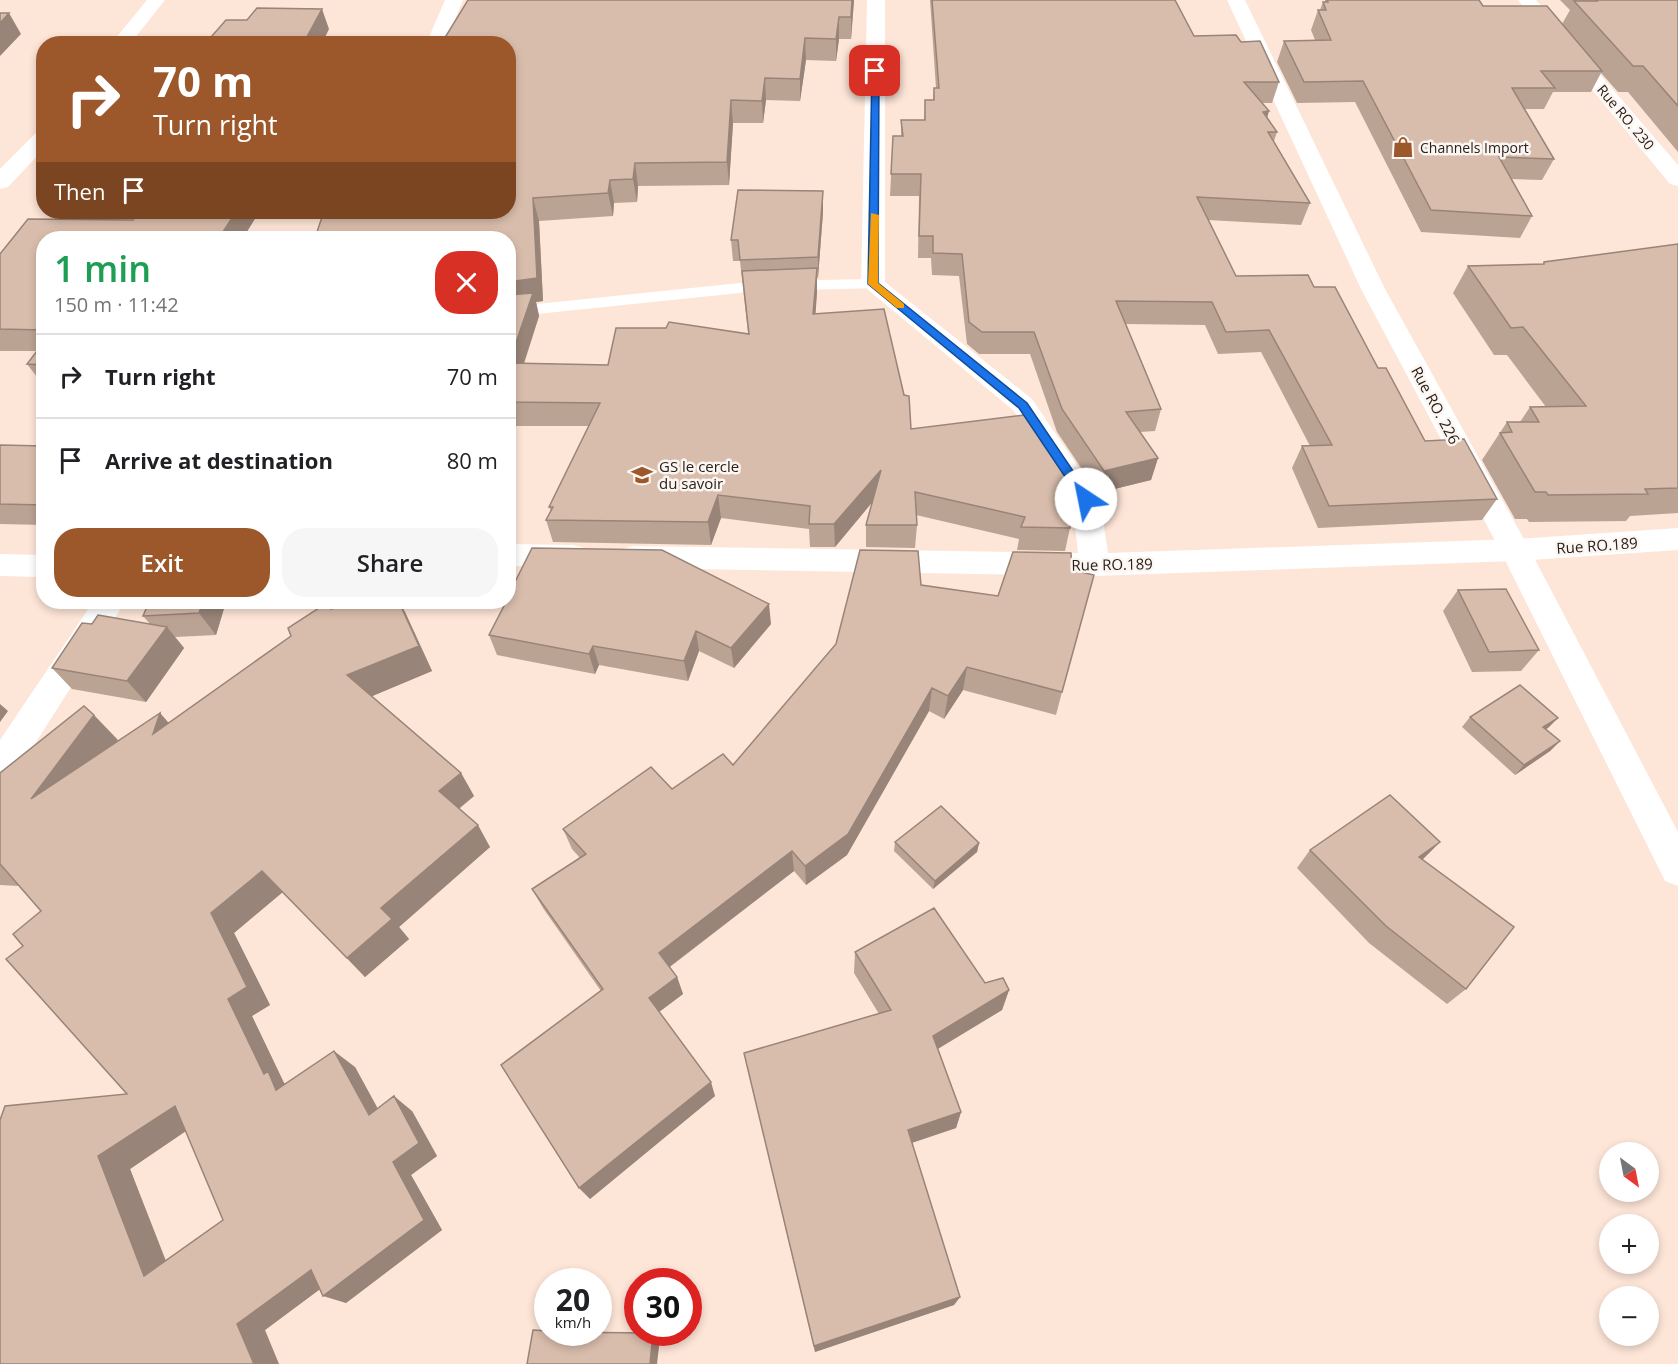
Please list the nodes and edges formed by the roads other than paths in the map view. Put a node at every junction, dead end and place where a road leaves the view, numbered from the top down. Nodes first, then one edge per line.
1 (156, 0) edge
2 (454, 0) edge
3 (876, 0) edge
4 (1236, 0) edge
5 (1527, 0) edge
6 (127, 36) edge
7 (438, 36) edge
8 (36, 144) edge
9 (1678, 179) edge
10 (0, 182) edge
11 (873, 284) junction
12 (516, 311) edge
13 (1678, 539) edge
14 (1515, 550) junction
15 (516, 555) edge
16 (0, 565) edge
17 (1094, 565) junction
18 (36, 566) edge
19 (104, 609) edge
20 (0, 769) edge
21 (1678, 869) edge

1 - 6 street
2 - 7 street
3 - 11 street
4 - 14 street, Rue RO. 226
5 - 9 street, Rue RO. 230
8 - 10 street
11 - 12 lane
11 - 17 street
13 - 14 street, Rue RO.189
14 - 17 street, Rue RO.189
14 - 21 street, Rue RO. 226
15 - 17 street, Rue RO.189
16 - 18 street
19 - 20 street

